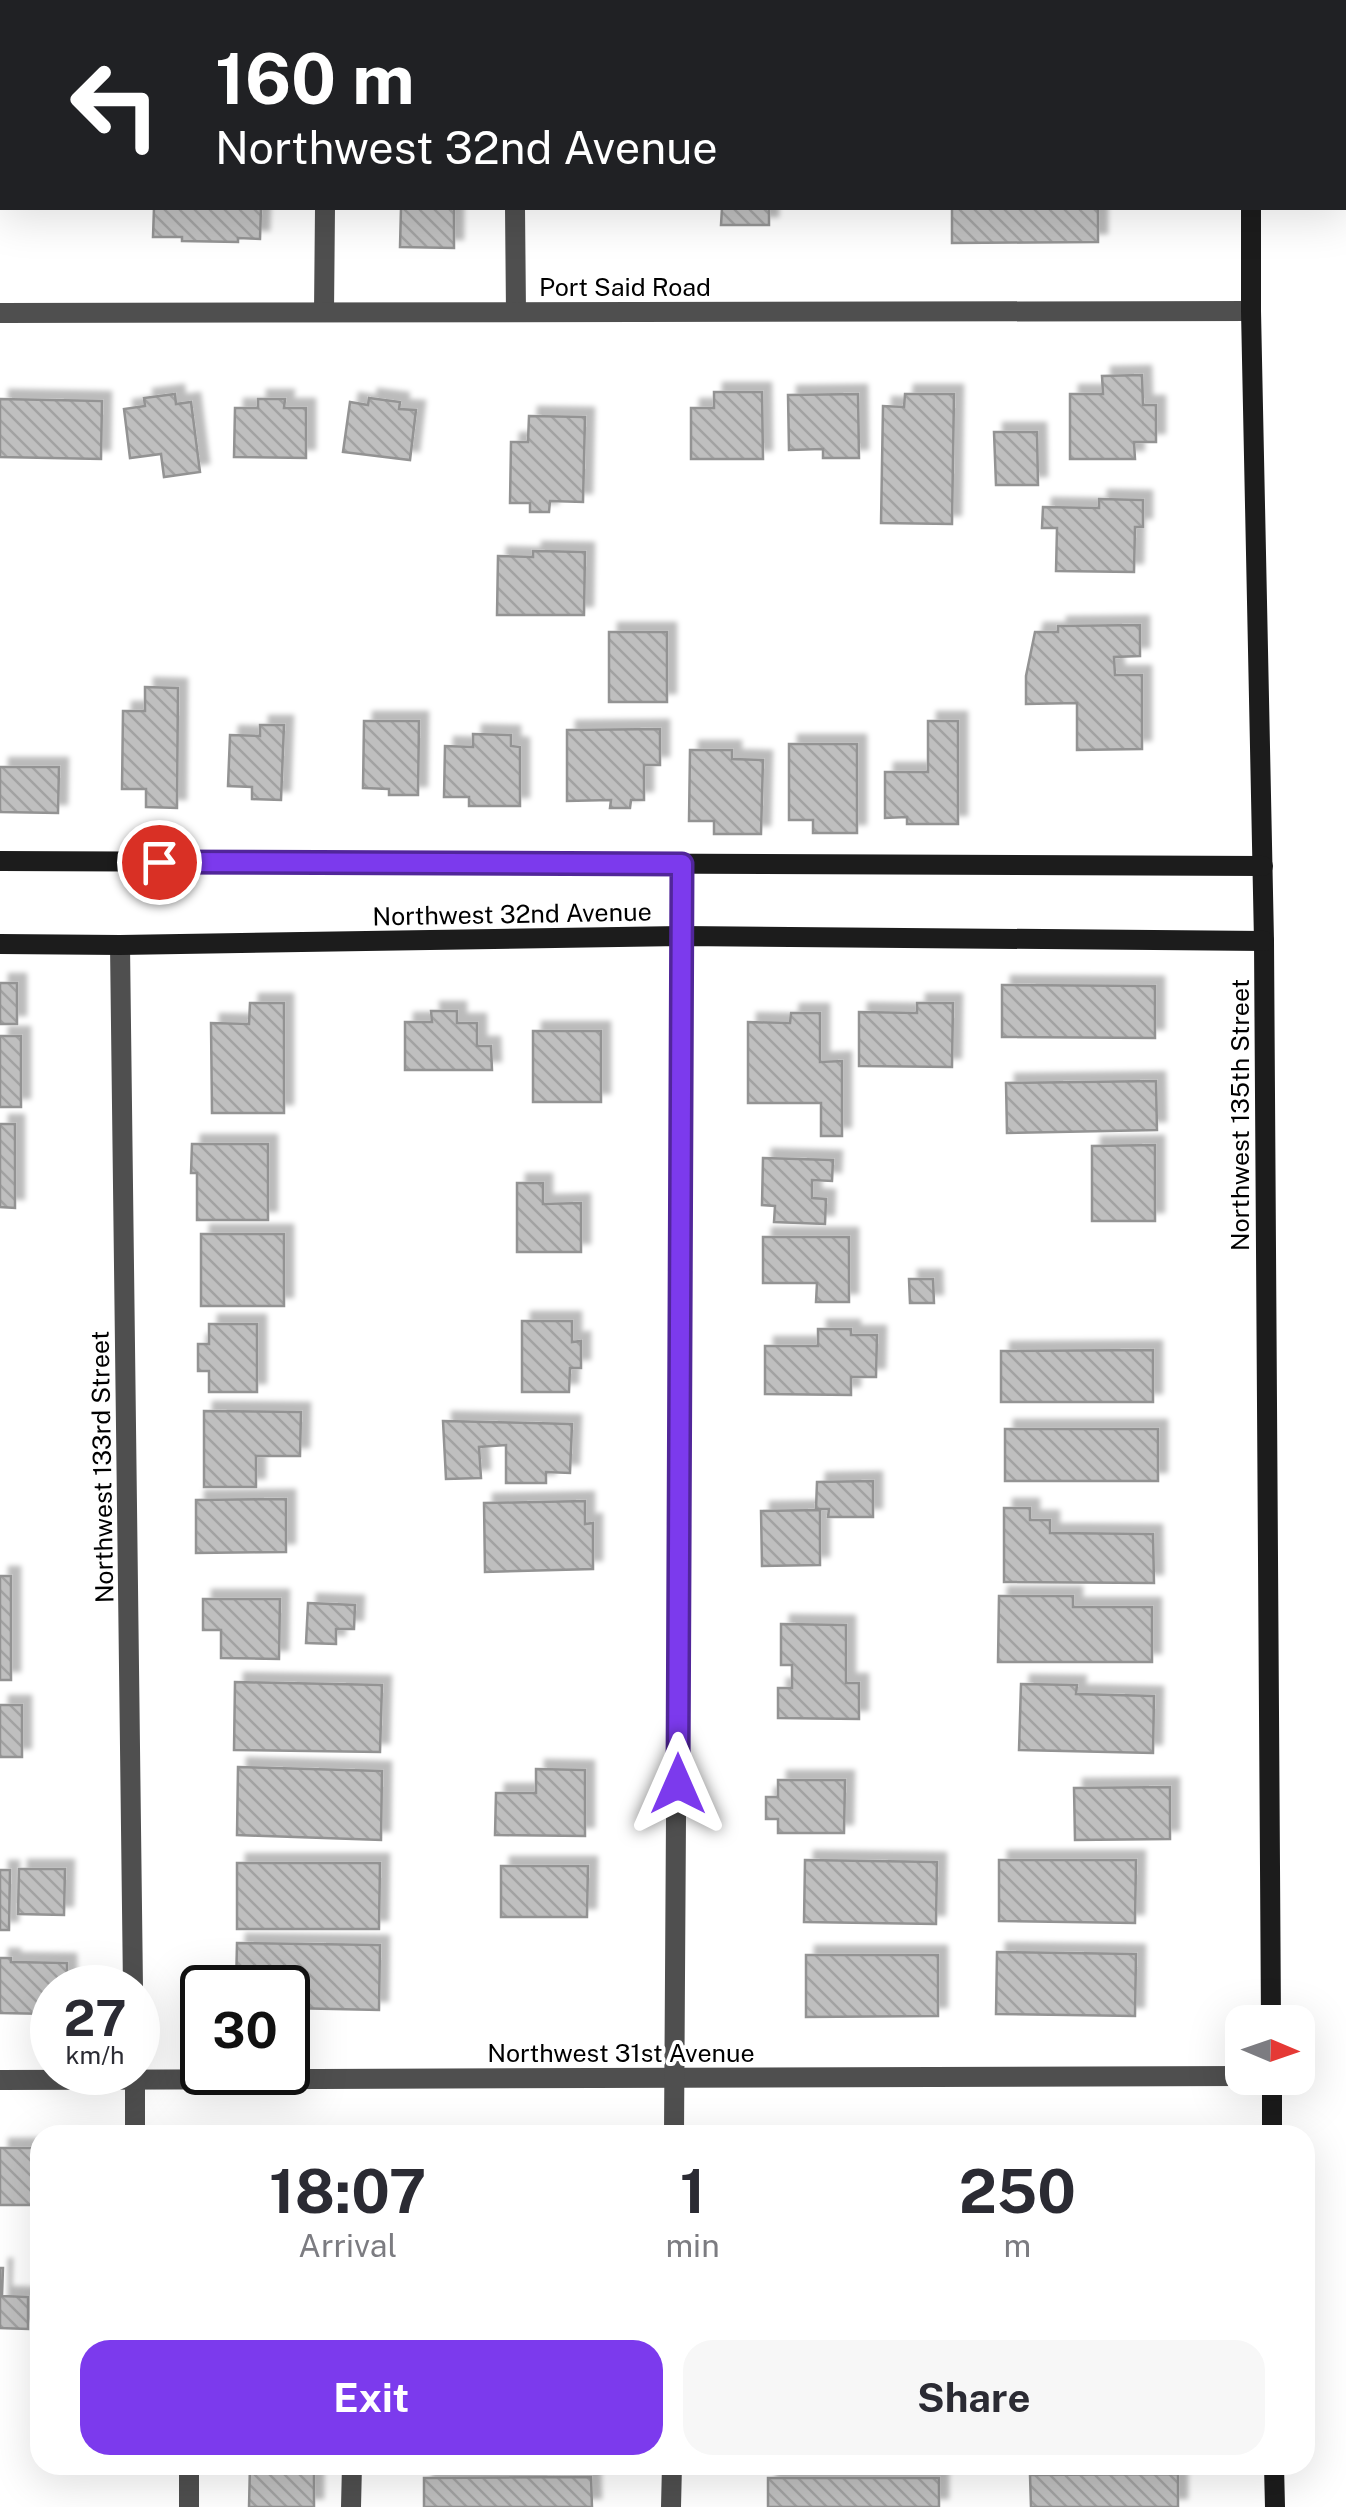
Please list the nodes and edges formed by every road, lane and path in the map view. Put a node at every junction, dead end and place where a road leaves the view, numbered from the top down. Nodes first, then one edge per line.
1 (324, 210) edge
2 (515, 210) edge
3 (1251, 210) edge
4 (1251, 311) junction
5 (324, 312) junction
6 (516, 312) junction
7 (0, 313) edge
8 (0, 861) edge
9 (682, 864) junction
10 (1263, 866) junction
11 (680, 936) junction
12 (1264, 941) junction
13 (0, 944) edge
14 (120, 945) junction
15 (133, 1965) edge
16 (1271, 2005) edge
17 (160, 2076) edge
18 (1225, 2076) edge
19 (675, 2077) junction
20 (30, 2079) edge
21 (0, 2080) edge
22 (135, 2095) edge
23 (1272, 2095) edge
24 (135, 2125) edge
25 (674, 2125) edge
26 (1272, 2125) edge
27 (189, 2475) edge
28 (352, 2475) edge
29 (672, 2475) edge
30 (1274, 2475) edge
31 (189, 2507) edge
32 (352, 2507) edge
33 (672, 2507) edge
34 (1274, 2507) edge

1 - 5 street
2 - 6 street
3 - 4 main road, Northwest 135th Street
4 - 6 street, Port Said Road
4 - 10 main road, Northwest 135th Street
5 - 6 street, Port Said Road
5 - 7 street, Port Said Road
8 - 9 main road, Northwest 32nd Avenue
9 - 10 main road, Northwest 32nd Avenue
9 - 11 street
10 - 12 main road, Northwest 135th Street
11 - 12 main road, Northwest 32nd Avenue
11 - 14 main road, Northwest 32nd Avenue
11 - 19 street
12 - 16 main road, Northwest 135th Street
13 - 14 main road, Northwest 32nd Avenue
14 - 15 street, Northwest 133rd Street
17 - 19 street, Northwest 31st Avenue
18 - 19 street, Northwest 31st Avenue
19 - 25 street
20 - 21 street, Northwest 31st Avenue
22 - 24 street
23 - 26 main road
27 - 31 street
28 - 32 street
29 - 33 street
30 - 34 main road

